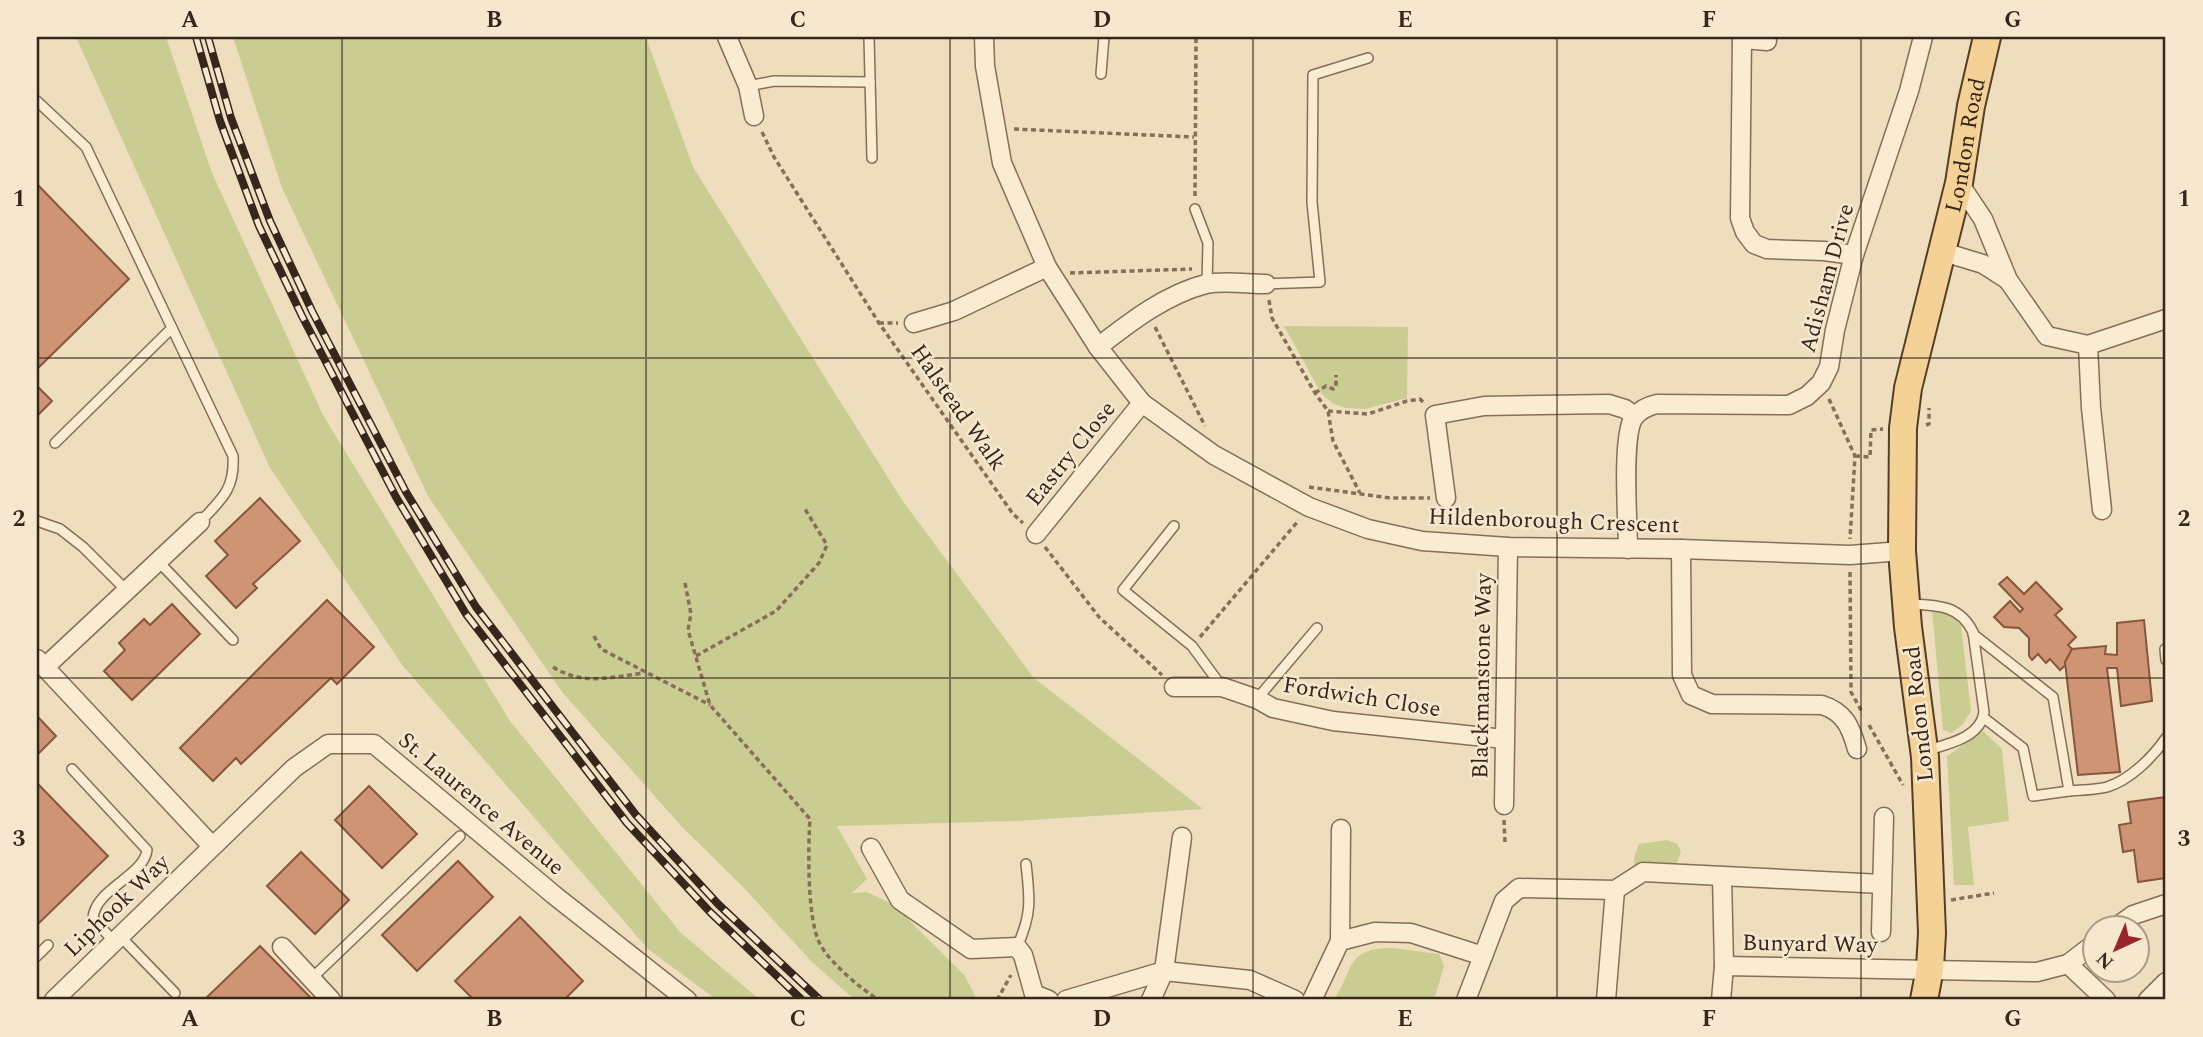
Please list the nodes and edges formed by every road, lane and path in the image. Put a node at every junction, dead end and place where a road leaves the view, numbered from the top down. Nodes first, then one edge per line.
1 (727, 37) edge
2 (869, 37) edge
3 (984, 37) edge
4 (1104, 37) edge
5 (1196, 37) edge
6 (1923, 37) edge
7 (1987, 37) edge
8 (1742, 38) edge
9 (1767, 41) dead end
10 (1368, 58) dead end
11 (1101, 74) dead end
12 (870, 82) junction
13 (748, 86) junction
14 (37, 101) edge
15 (754, 116) joint
16 (996, 128) junction
17 (1194, 137) junction
18 (872, 158) dead end
19 (1959, 183) junction
20 (1195, 209) joint
21 (1940, 251) junction
22 (1854, 255) junction
23 (1049, 270) junction
24 (1208, 276) junction
25 (2008, 280) junction
26 (1266, 284) junction
27 (1148, 312) junction
28 (2166, 319) edge
29 (915, 323) dead end
30 (172, 328) junction
31 (2088, 345) junction
32 (1097, 347) junction
33 (1336, 375) dead end
34 (1821, 383) junction
35 (1315, 393) junction
36 (1143, 403) junction
37 (1328, 411) junction
38 (1435, 415) junction
39 (1635, 416) junction
40 (1903, 428) junction
41 (55, 443) dead end
42 (1855, 456) junction
43 (1222, 459) junction
44 (1306, 487) dead end
45 (1360, 493) junction
46 (1446, 498) joint
47 (1309, 507) junction
48 (805, 509) dead end
49 (2102, 510) dead end
50 (37, 520) edge
51 (200, 522) joint
52 (1174, 526) dead end
53 (1035, 534) junction
54 (1508, 547) junction
55 (1628, 549) junction
56 (1681, 549) junction
57 (1902, 551) junction
58 (1850, 555) junction
59 (159, 562) junction
60 (685, 583) dead end
61 (126, 590) junction
62 (1906, 604) junction
63 (1317, 628) dead end
64 (1973, 634) junction
65 (594, 636) dead end
66 (233, 640) dead end
67 (1192, 646) junction
68 (2165, 649) edge
69 (696, 656) junction
70 (2166, 660) edge
71 (41, 663) edge
72 (552, 667) dead end
73 (646, 672) junction
74 (1174, 687) joint
75 (1222, 687) junction
76 (1256, 699) junction
77 (710, 705) junction
78 (1984, 718) junction
79 (2166, 738) edge
80 (1504, 739) junction
81 (1857, 749) dead end
82 (1924, 751) junction
83 (72, 769) dead end
84 (2069, 791) junction
85 (1903, 796) dead end
86 (1504, 805) dead end
87 (1884, 817) dead end
88 (1340, 829) dead end
89 (460, 836) dead end
90 (1182, 837) dead end
91 (212, 846) junction
92 (871, 848) dead end
93 (1026, 864) dead end
94 (1722, 877) junction
95 (1882, 884) junction
96 (1615, 890) junction
97 (1994, 893) dead end
98 (1930, 902) junction
99 (2166, 904) edge
100 (2136, 914) edge
101 (1881, 932) dead end
102 (117, 939) junction
103 (1340, 941) junction
104 (48, 945) dead end
105 (282, 947) dead end
106 (1017, 947) junction
107 (2080, 955) edge
108 (37, 956) edge
109 (1483, 956) junction
110 (2068, 964) junction
111 (1724, 966) junction
112 (1930, 968) junction
113 (1164, 971) junction
114 (311, 979) junction
115 (2166, 982) edge
116 (175, 993) dead end
117 (680, 998) edge
118 (54, 1000) edge
119 (331, 1000) edge
120 (879, 1000) edge
121 (1049, 1000) edge
122 (1066, 1000) edge
123 (1151, 1000) edge
124 (1295, 1000) edge
125 (1312, 1000) edge
126 (1466, 1000) edge
127 (1605, 1000) edge
128 (1721, 1000) edge
129 (1924, 1000) edge
130 (2106, 1000) edge
131 (2148, 1000) edge

1 - 13 street
2 - 12 lane
3 - 16 street, Hildenborough Crescent
4 - 11 lane
5 - 17 path
6 - 22 street, Adisham Drive
7 - 19 main road, London Road
8 - 9 street
8 - 22 street
10 - 26 lane
12 - 13 lane
12 - 18 lane
13 - 15 street
14 - 30 lane
15 - 53 path, Halstead Walk
16 - 17 path
16 - 23 street, Hildenborough Crescent
17 - 20 path
19 - 21 main road, London Road
19 - 25 street
20 - 24 lane
21 - 25 street
21 - 40 main road, London Road
22 - 34 street, Adisham Drive
23 - 24 path
23 - 29 street
23 - 32 street, Hildenborough Crescent
24 - 26 street
24 - 27 street
25 - 31 street
26 - 35 path
27 - 32 street
27 - 43 path
28 - 31 street
30 - 41 lane
30 - 51 lane
31 - 49 street
32 - 36 street, Hildenborough Crescent
33 - 35 path
34 - 39 street, Adisham Drive
34 - 42 path
35 - 37 path
36 - 43 street, Hildenborough Crescent
36 - 53 street, Eastry Close
37 - 38 path
37 - 45 path
38 - 39 street
38 - 46 street
39 - 55 street
40 - 42 path
40 - 57 main road, London Road
42 - 58 path
43 - 47 street, Hildenborough Crescent
44 - 45 path
45 - 46 path
47 - 54 street, Hildenborough Crescent
47 - 67 path
48 - 69 path
50 - 61 lane
51 - 59 street
52 - 67 lane
53 - 74 path, Halstead Walk
54 - 55 street, Hildenborough Crescent
54 - 80 street, Blackmanstone Way
55 - 56 street, Hildenborough Crescent
56 - 58 street, Hildenborough Crescent
56 - 81 street
57 - 58 street, Hildenborough Crescent
57 - 62 main road, London Road
58 - 85 path
59 - 61 street
59 - 66 lane
60 - 69 path
61 - 71 street
62 - 64 lane
62 - 82 main road, London Road
63 - 76 lane
64 - 78 lane
64 - 84 lane
65 - 73 path
67 - 75 lane
68 - 70 lane
69 - 77 path
71 - 91 street
72 - 73 path
73 - 77 path
74 - 75 street, Fordwich Close
75 - 76 street, Fordwich Close
76 - 80 street, Fordwich Close
77 - 120 path
78 - 82 lane
78 - 84 lane
79 - 84 lane
80 - 86 street, Blackmanstone Way
82 - 98 main road, London Road
83 - 102 lane
87 - 95 street
88 - 103 street
89 - 114 lane
90 - 113 street
91 - 102 street, Liphook Way
91 - 117 street, St. Laurence Avenue
92 - 106 street
93 - 106 lane
94 - 95 street
94 - 96 street
94 - 111 street
95 - 101 street
96 - 109 street
96 - 127 street
97 - 98 path
98 - 112 main road, London Road
99 - 100 street
102 - 116 lane
102 - 118 street, Liphook Way
103 - 109 street
103 - 125 street
104 - 108 lane
105 - 114 street
106 - 121 street
107 - 110 street
109 - 126 street
110 - 112 street, Bunyard Way
110 - 130 street
111 - 112 street, Bunyard Way
111 - 128 street, Bunyard Way
112 - 129 main road, London Road
113 - 122 street
113 - 123 street
113 - 124 street
114 - 119 street
115 - 131 street

